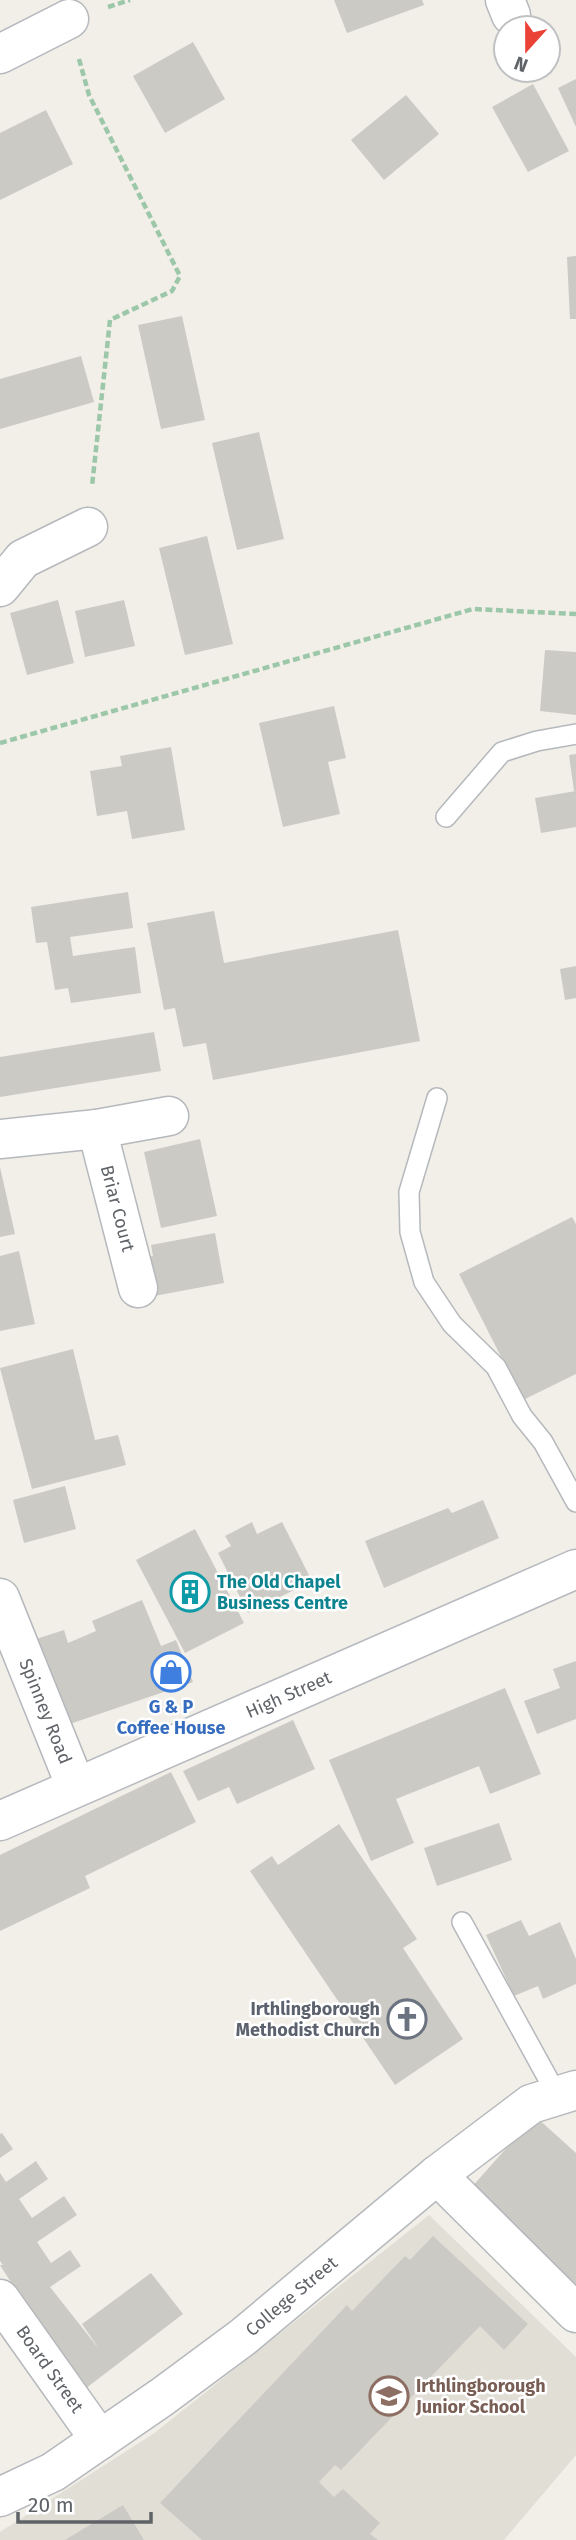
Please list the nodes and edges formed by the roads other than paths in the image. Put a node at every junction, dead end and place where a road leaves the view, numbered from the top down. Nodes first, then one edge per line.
1 (69, 19) road end
2 (0, 54) edge
3 (88, 527) road end
4 (0, 587) edge
5 (576, 734) edge
6 (446, 817) dead end
7 (437, 1098) dead end
8 (169, 1116) dead end
9 (97, 1129) junction
10 (0, 1139) edge
11 (138, 1288) dead end
12 (576, 1502) edge
13 (576, 1569) edge
14 (0, 1598) edge
15 (76, 1787) junction
16 (0, 1821) edge
17 (462, 1922) dead end
18 (567, 2093) edge
19 (437, 2175) junction
20 (0, 2299) edge
21 (576, 2313) edge
22 (100, 2440) junction
23 (0, 2497) edge

1 - 2 street
3 - 4 street
5 - 6 lane
7 - 12 lane
8 - 9 street
9 - 10 street
9 - 11 street, Briar Court
13 - 15 street, High Street
14 - 15 street, Spinney Road
15 - 16 street, High Street
17 - 18 lane
18 - 19 street, College Street
19 - 21 street
19 - 22 street, College Street
20 - 22 street, Board Street
22 - 23 street, College Street

